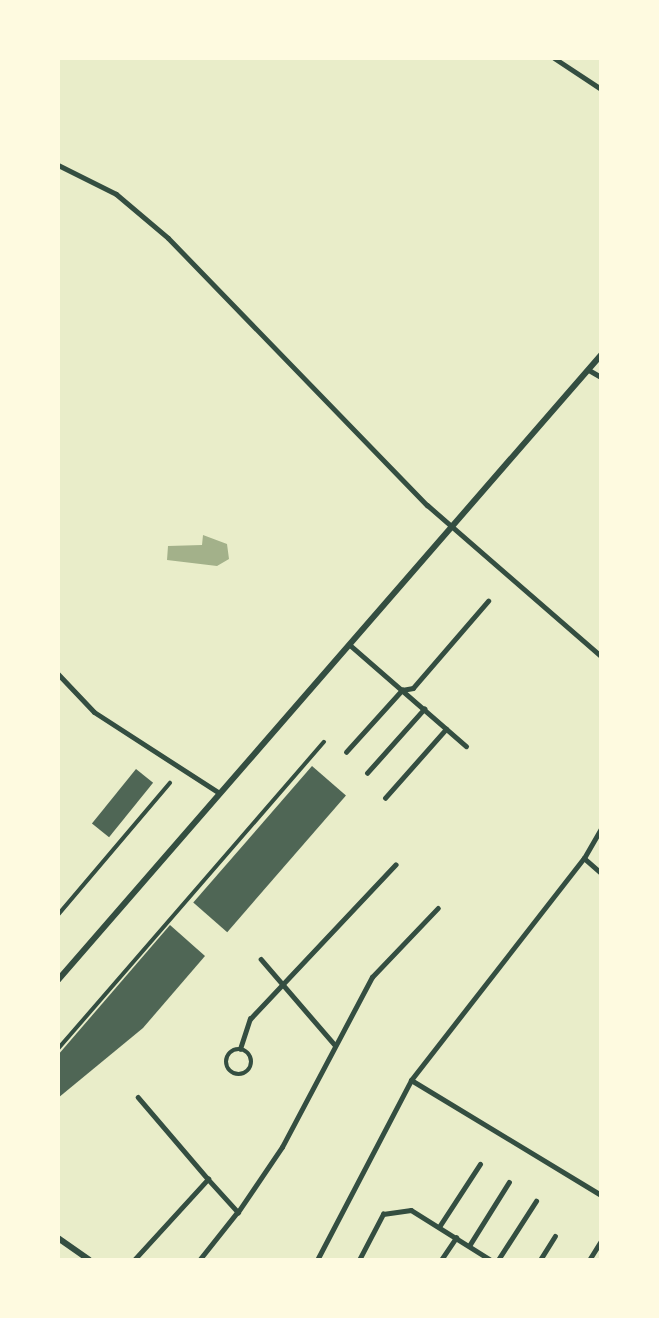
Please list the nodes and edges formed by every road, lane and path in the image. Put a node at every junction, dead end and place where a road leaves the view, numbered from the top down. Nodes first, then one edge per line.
1 (554, 58) edge
2 (601, 89) edge
3 (58, 165) edge
4 (601, 355) edge
5 (589, 370) junction
6 (601, 377) edge
7 (453, 526) junction
8 (488, 601) dead end
9 (350, 645) junction
10 (601, 656) edge
11 (58, 674) edge
12 (402, 690) junction
13 (424, 709) junction
14 (446, 729) junction
15 (324, 741) dead end
16 (466, 746) dead end
17 (346, 752) dead end
18 (367, 773) dead end
19 (170, 783) dead end
20 (219, 793) junction
21 (385, 798) dead end
22 (601, 829) edge
23 (584, 858) junction
24 (395, 865) dead end
25 (601, 873) edge
26 (438, 908) dead end
27 (58, 915) edge
28 (261, 959) dead end
29 (58, 980) edge
30 (284, 985) junction
31 (335, 1045) junction
32 (58, 1049) edge
33 (240, 1049) junction
34 (411, 1080) junction
35 (138, 1097) dead end
36 (480, 1164) dead end
37 (208, 1180) junction
38 (509, 1182) dead end
39 (601, 1195) edge
40 (536, 1201) dead end
41 (238, 1212) junction
42 (439, 1227) junction
43 (555, 1236) dead end
44 (58, 1238) edge
45 (456, 1238) junction
46 (601, 1241) edge
47 (469, 1246) junction
48 (89, 1260) edge
49 (134, 1260) edge
50 (200, 1260) edge
51 (317, 1260) edge
52 (359, 1260) edge
53 (441, 1260) edge
54 (489, 1260) edge
55 (498, 1260) edge
56 (540, 1260) edge
57 (589, 1260) edge

1 - 2 street
3 - 7 street
4 - 5 main road
5 - 6 street
5 - 7 main road
7 - 9 main road
7 - 10 street
8 - 12 street
9 - 12 street
9 - 20 main road
11 - 20 street
12 - 13 street
12 - 17 street
13 - 14 street
13 - 18 street
14 - 16 street
14 - 21 street
15 - 32 street
19 - 27 street
20 - 29 main road
22 - 23 street
23 - 25 street
23 - 34 street
24 - 30 street
26 - 31 street
28 - 30 street
30 - 31 street
30 - 33 street
31 - 41 street
33 - 33 street
34 - 39 street
34 - 51 street
35 - 37 street
36 - 42 street
37 - 41 street
37 - 49 street
38 - 47 street
40 - 55 street
41 - 50 street
42 - 45 street
42 - 52 street
43 - 56 street
44 - 48 main road
45 - 47 street
45 - 53 street
46 - 57 street
47 - 54 street

